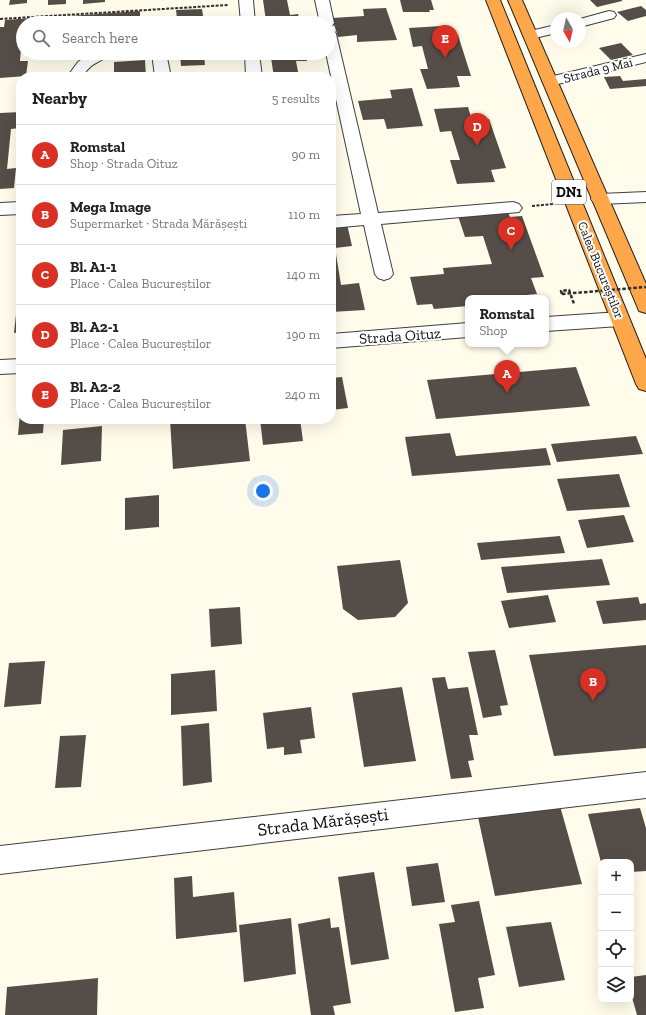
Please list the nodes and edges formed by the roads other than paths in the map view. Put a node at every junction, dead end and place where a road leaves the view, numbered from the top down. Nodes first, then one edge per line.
1 (322, 0) edge
2 (493, 0) edge
3 (516, 0) edge
4 (246, 2) edge
5 (609, 15) dead end
6 (247, 16) edge
7 (325, 16) edge
8 (586, 21) edge
9 (550, 30) edge
10 (531, 35) junction
11 (646, 58) edge
12 (88, 60) edge
13 (160, 60) edge
14 (253, 60) edge
15 (335, 60) edge
16 (77, 72) edge
17 (162, 72) edge
18 (254, 72) edge
19 (550, 81) junction
20 (646, 197) edge
21 (600, 199) junction
22 (16, 208) edge
23 (513, 208) road end
24 (0, 209) edge
25 (370, 220) junction
26 (336, 222) edge
27 (384, 274) dead end
28 (646, 306) edge
29 (620, 319) junction
30 (549, 324) edge
31 (465, 330) edge
32 (336, 341) edge
33 (16, 366) edge
34 (0, 368) edge
35 (646, 384) edge
36 (646, 785) edge
37 (0, 860) edge

1 - 7 street
2 - 29 highway, Calea Bucureștilor / DN1
3 - 10 highway, Calea Bucureștilor / DN1
4 - 6 street
5 - 8 street
9 - 10 street
10 - 19 highway, Calea Bucureștilor / DN1
11 - 19 street, Strada 9 Mai
12 - 16 street
13 - 17 street
14 - 18 street
15 - 25 street
19 - 21 highway, Calea Bucureștilor / DN1
20 - 21 street
21 - 28 highway, Calea Bucureștilor / DN1
22 - 24 street
23 - 25 street
25 - 26 street
25 - 27 street
29 - 30 street
29 - 35 highway, Calea Bucureștilor / DN1
31 - 32 street, Strada Oituz
33 - 34 street
36 - 37 street, Strada Mărășești

